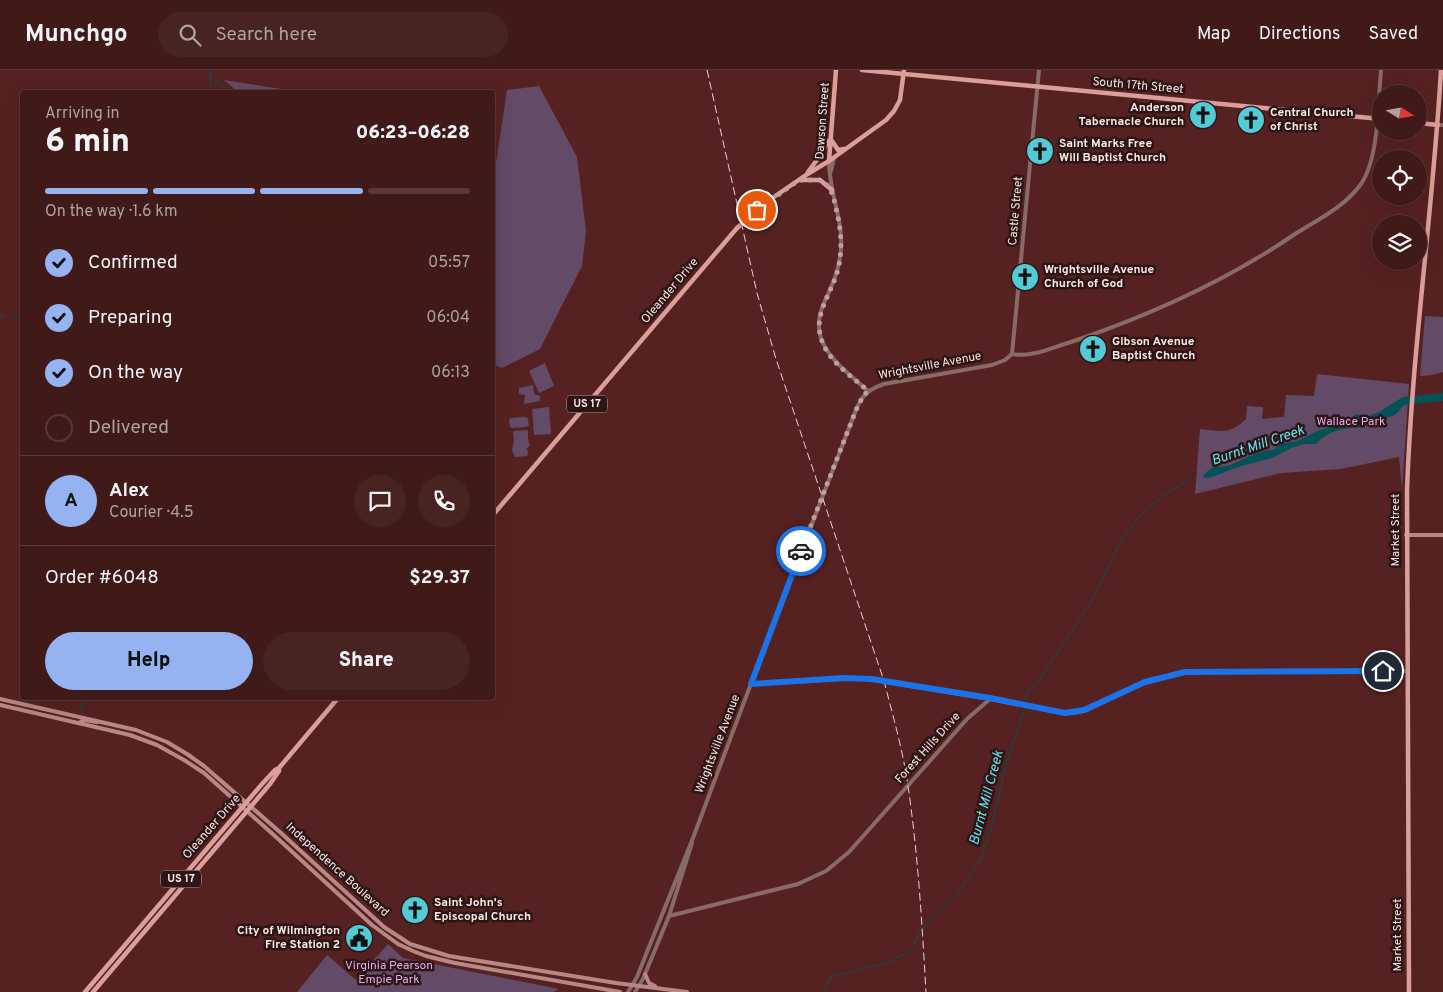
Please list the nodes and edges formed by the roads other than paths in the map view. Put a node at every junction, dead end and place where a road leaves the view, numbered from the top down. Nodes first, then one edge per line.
1 (836, 70) edge
2 (862, 70) edge
3 (1039, 70) edge
4 (1381, 70) edge
5 (1441, 70) edge
6 (904, 72) edge
7 (1380, 85) edge
8 (1037, 86) junction
9 (1372, 118) edge
10 (1440, 125) edge
11 (830, 134) junction
12 (1375, 140) edge
13 (847, 148) junction
14 (834, 158) junction
15 (829, 161) junction
16 (830, 173) junction
17 (806, 175) junction
18 (799, 180) junction
19 (832, 190) junction
20 (1012, 354) junction
21 (868, 391) junction
22 (495, 512) edge
23 (1406, 535) junction
24 (1443, 535) edge
25 (1407, 671) junction
26 (751, 684) junction
27 (0, 698) edge
28 (990, 698) junction
29 (336, 700) edge
30 (0, 706) edge
31 (79, 723) junction
32 (114, 724) junction
33 (279, 768) junction
34 (246, 803) junction
35 (242, 807) junction
36 (251, 807) junction
37 (246, 811) junction
38 (693, 838) junction
39 (669, 916) junction
40 (645, 974) junction
41 (632, 986) junction
42 (639, 986) junction
43 (662, 989) junction
44 (85, 992) edge
45 (93, 992) edge
46 (620, 992) edge
47 (628, 992) edge
48 (636, 992) edge
49 (687, 992) edge
50 (1408, 992) edge

1 - 11 main road, Dawson Street / US 17
2 - 6 main road, South 17th Street
3 - 8 street, Castle Street
4 - 7 street, Wrightsville Avenue
5 - 10 main road, Market Street
6 - 8 main road, South 17th Street
6 - 13 main road, Oleander Drive / US 17
8 - 9 main road, South 17th Street
8 - 20 street, Castle Street
10 - 23 main road, Market Street
11 - 13 main road
11 - 15 main road, Dawson Street / US 17
11 - 17 main road, US 17
12 - 20 street, Wrightsville Avenue
13 - 14 main road, Oleander Drive / US 17
14 - 15 main road, Oleander Drive / US 17
14 - 16 street, Dawson Street
15 - 16 street, Dawson Street
15 - 17 main road, Oleander Drive / US 17
16 - 19 street, Dawson Street
17 - 18 main road, Oleander Drive / US 17
18 - 19 main road
18 - 22 main road, Oleander Drive / US 17
19 - 21 street, Dawson Street
20 - 21 street, Wrightsville Avenue
21 - 26 street, Wrightsville Avenue
23 - 24 main road
23 - 25 main road, Market Street
25 - 28 street
25 - 50 main road, Market Street
26 - 28 street
26 - 38 street, Wrightsville Avenue
27 - 32 main road, Independence Boulevard
28 - 39 street, Forest Hills Drive
29 - 33 main road, Oleander Drive / US 17
30 - 31 main road, Independence Boulevard
31 - 32 main road
31 - 35 main road, Independence Boulevard
32 - 34 main road, Independence Boulevard
33 - 34 main road, Oleander Drive / US 17
33 - 36 main road, Oleander Drive / US 17
34 - 35 main road, Oleander Drive / US 17
34 - 36 main road, Independence Boulevard
35 - 37 main road, Independence Boulevard
35 - 44 main road, Oleander Drive / US 17
36 - 37 main road, Oleander Drive / US 17
36 - 41 main road, Independence Boulevard
37 - 45 main road, Oleander Drive / US 17
37 - 46 main road, Independence Boulevard
38 - 39 street, Wrightsville Avenue
38 - 41 street, Wrightsville Avenue
39 - 40 street, Wrightsville Avenue
40 - 42 street, Wrightsville Avenue
40 - 43 main road
41 - 42 main road, Independence Boulevard
41 - 47 street, Wrightsville Avenue
42 - 43 main road, Independence Boulevard
42 - 48 street, Wrightsville Avenue
43 - 49 main road, Independence Boulevard

